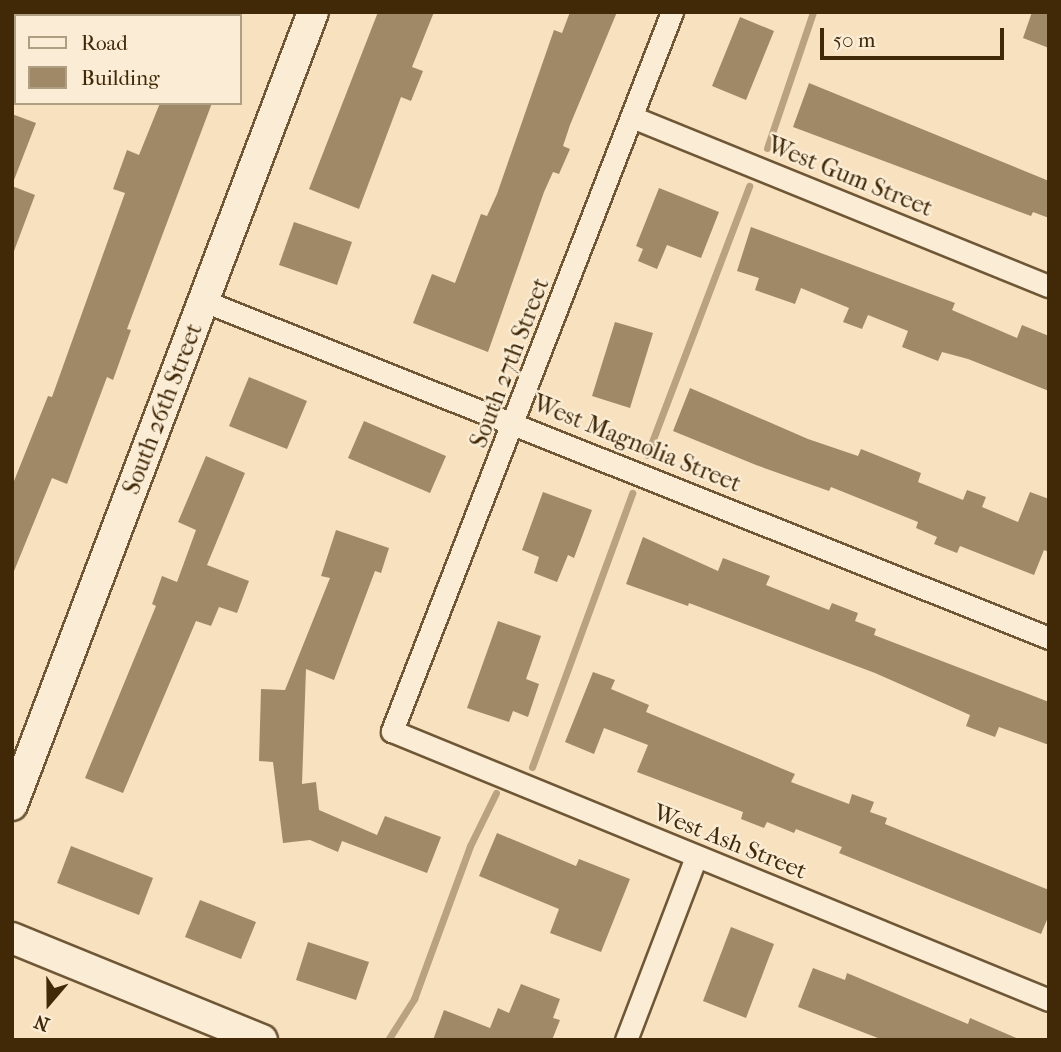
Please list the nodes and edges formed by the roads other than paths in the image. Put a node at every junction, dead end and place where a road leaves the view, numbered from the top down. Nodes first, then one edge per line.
1 (313, 12) edge
2 (672, 12) edge
3 (632, 117) junction
4 (1049, 286) edge
5 (204, 301) junction
6 (516, 423) junction
7 (1049, 638) edge
8 (392, 731) joint
9 (12, 805) edge
10 (696, 857) junction
11 (12, 939) edge
12 (1049, 1000) edge
13 (262, 1040) edge
14 (625, 1040) edge

1 - 5 street, South 26th Street
2 - 3 street, South 27th Street
3 - 4 street, West Gum Street
3 - 6 street, South 27th Street
5 - 6 street, West Magnolia Street
5 - 9 street, South 26th Street
6 - 7 street, West Magnolia Street
6 - 8 street, South 27th Street
8 - 10 street, West Ash Street
10 - 12 street, West Ash Street
10 - 14 street
11 - 13 street

